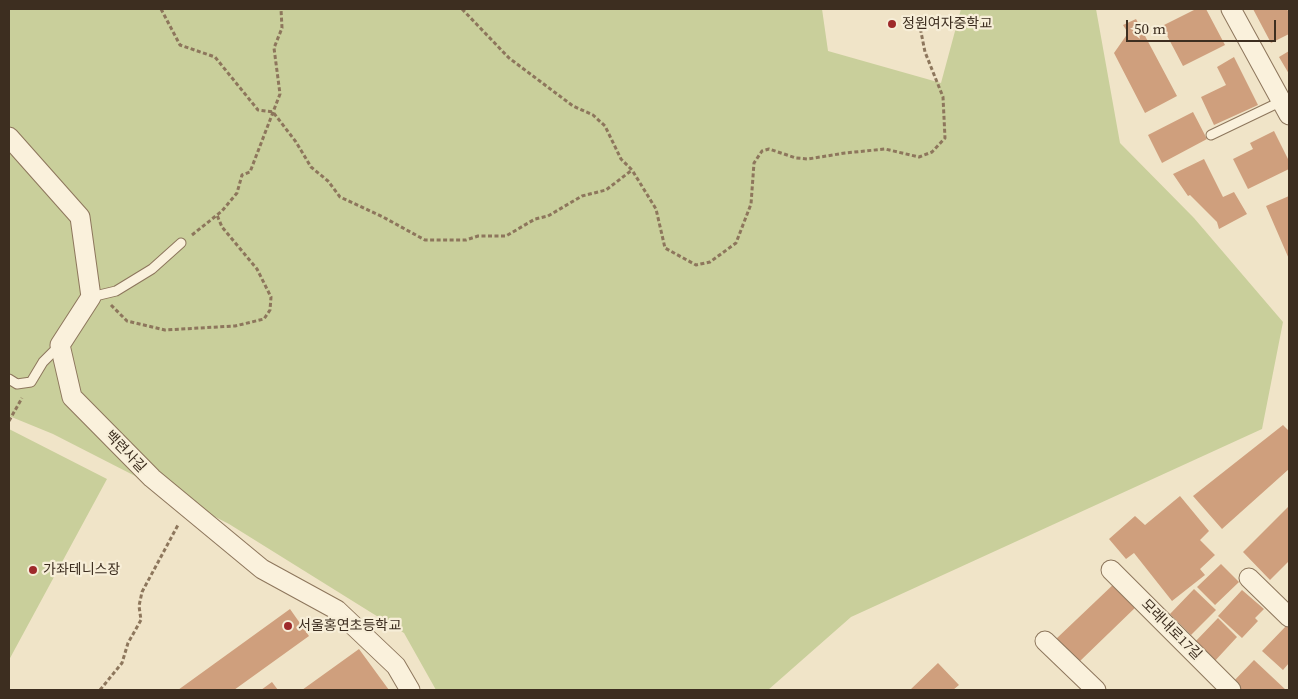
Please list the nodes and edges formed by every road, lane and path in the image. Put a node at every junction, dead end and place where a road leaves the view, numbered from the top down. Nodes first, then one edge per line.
1 (161, 9) edge
2 (280, 9) edge
3 (462, 9) edge
4 (1231, 9) edge
5 (920, 26) dead end
6 (1286, 108) edge
7 (273, 112) junction
8 (1211, 135) dead end
9 (9, 137) edge
10 (632, 170) junction
11 (217, 215) junction
12 (181, 243) joint
13 (97, 296) junction
14 (60, 345) junction
15 (9, 379) edge
16 (31, 382) junction
17 (9, 421) edge
18 (187, 508) junction
19 (1111, 570) dead end
20 (1249, 578) dead end
21 (1289, 617) edge
22 (1045, 641) dead end
23 (100, 690) edge
24 (410, 690) edge
25 (1096, 690) edge
26 (1231, 690) edge

1 - 7 path
2 - 7 path
3 - 10 path
4 - 6 street
5 - 10 path
6 - 8 lane
7 - 10 path
7 - 11 path
9 - 13 street
11 - 12 path
11 - 13 path
12 - 13 lane
13 - 14 street
14 - 16 lane
14 - 18 street, 백련사길
15 - 16 lane
16 - 17 path
18 - 23 path
18 - 24 street, 백련사길
19 - 26 street, 모래내로17길
20 - 21 street
22 - 25 street

